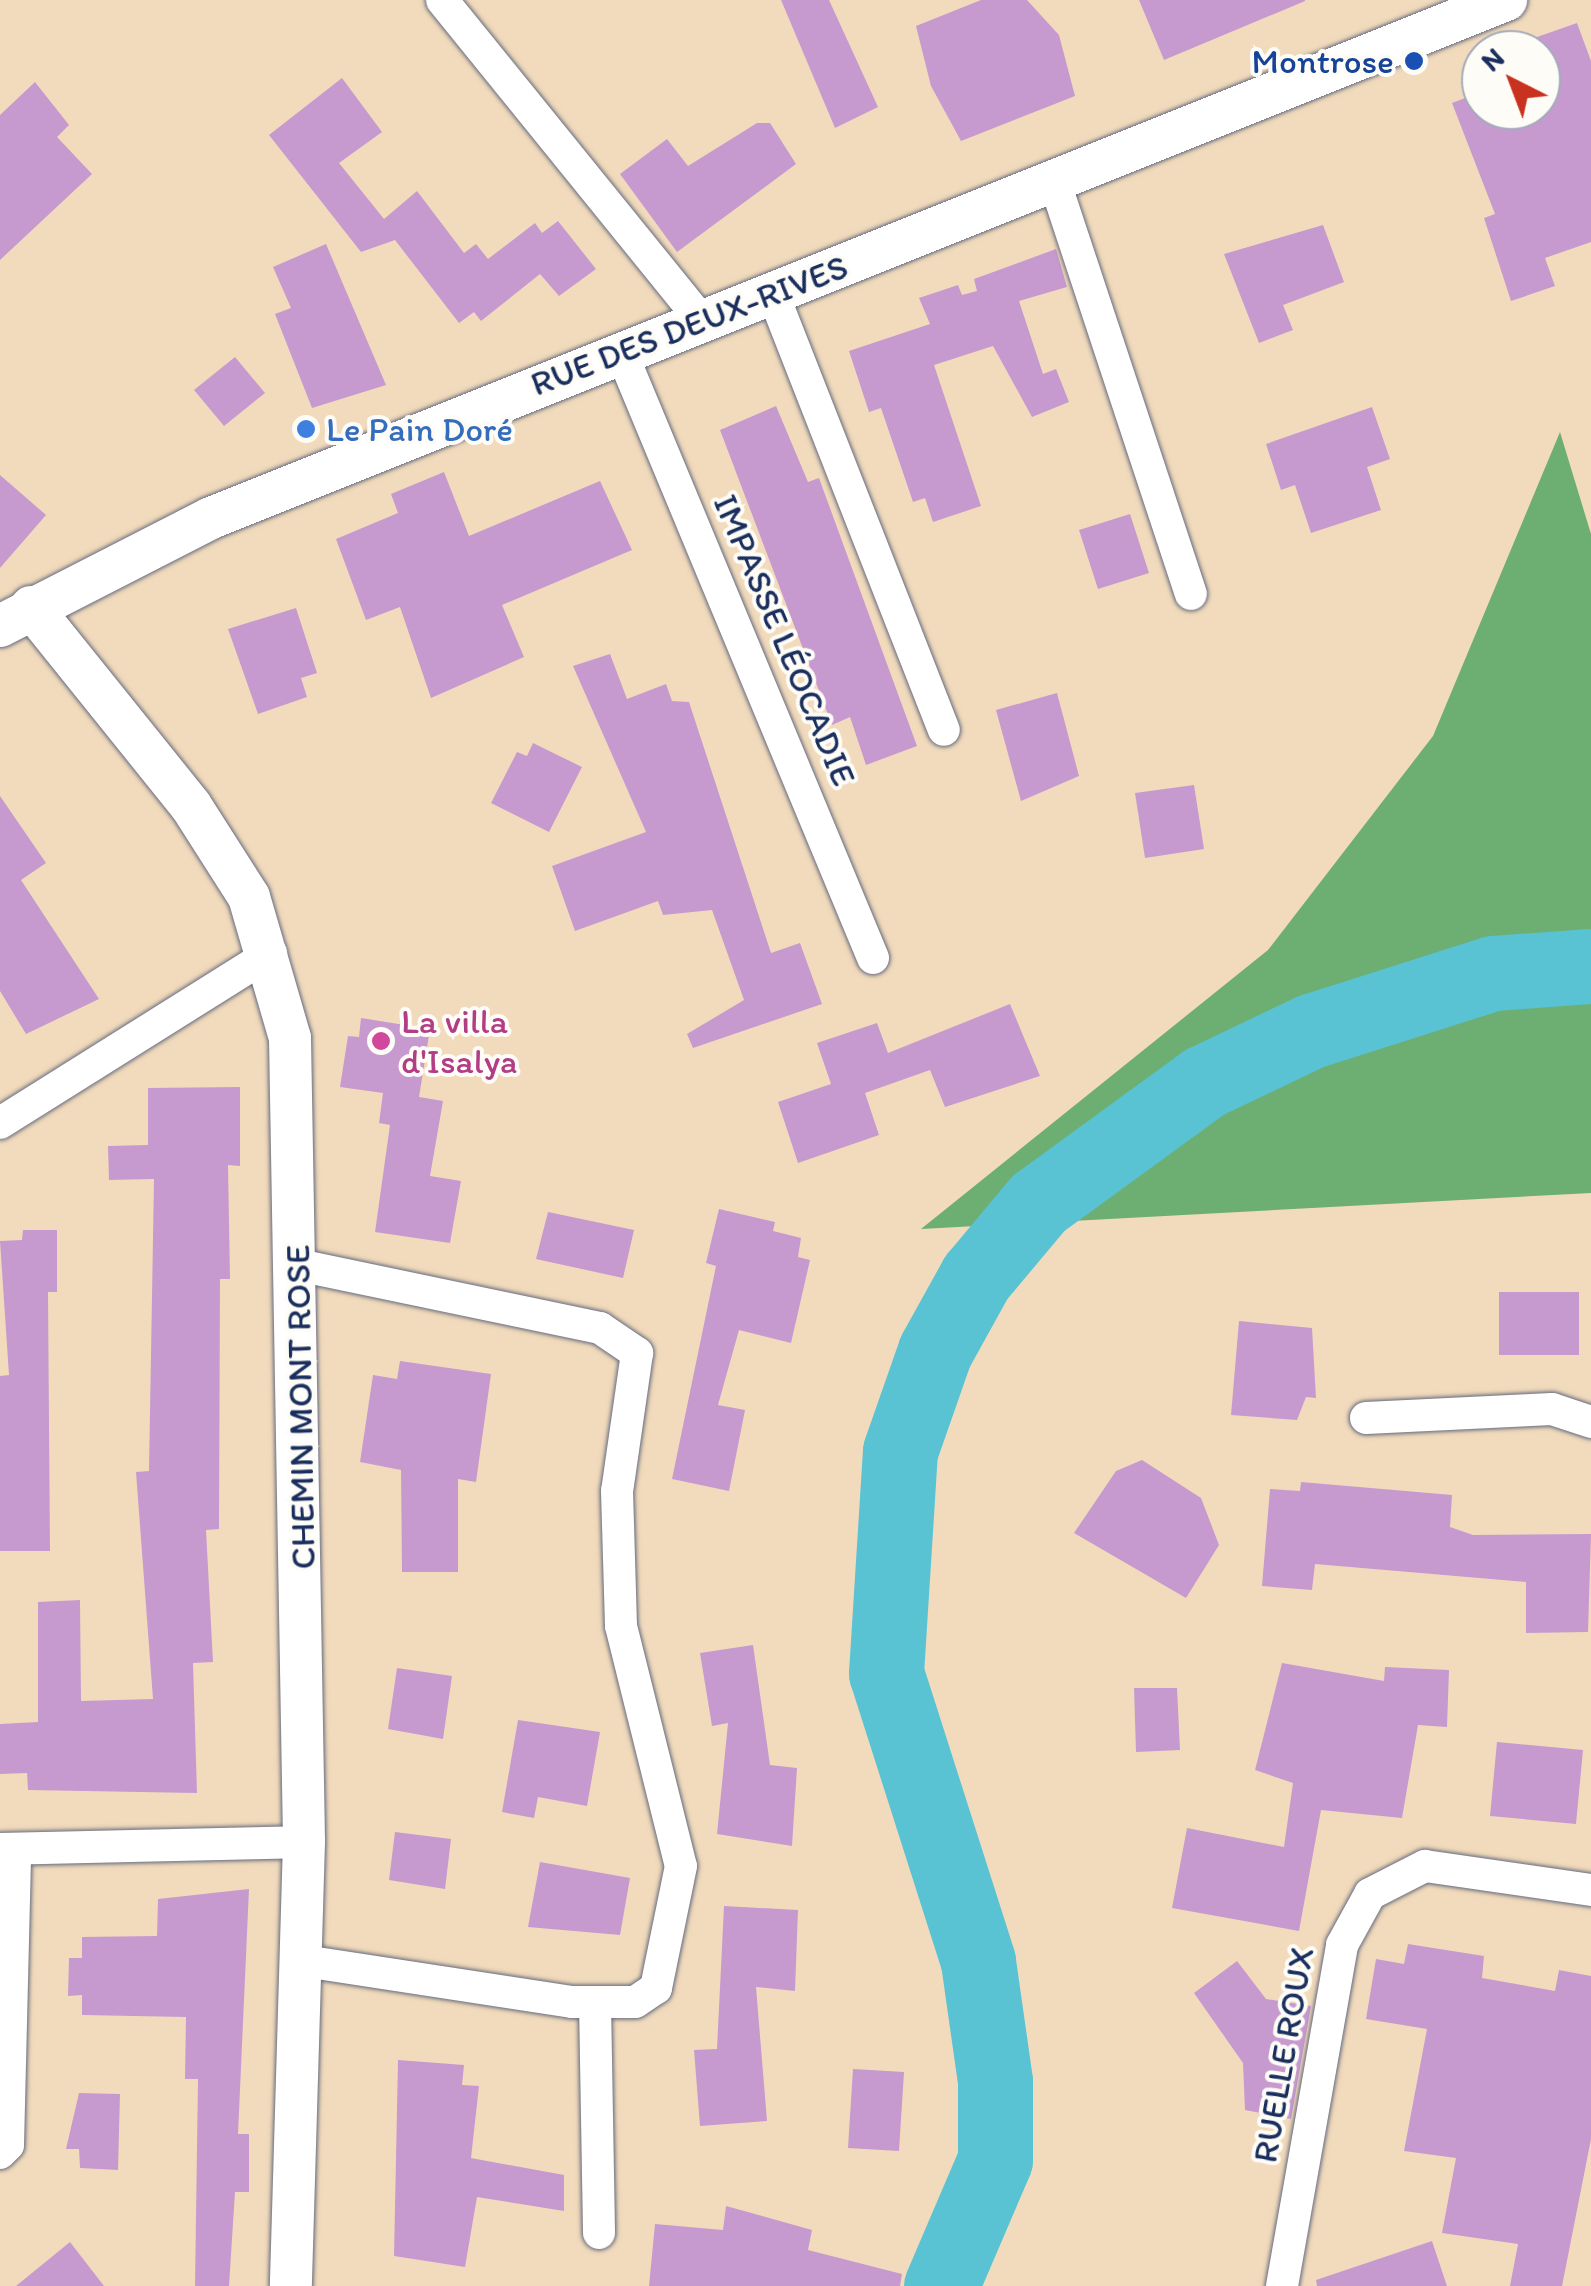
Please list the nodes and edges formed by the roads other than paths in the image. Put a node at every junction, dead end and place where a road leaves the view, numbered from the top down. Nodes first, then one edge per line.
1 (442, 0) edge
2 (1506, 0) edge
3 (1054, 180) junction
4 (773, 294) junction
5 (702, 320) junction
6 (622, 354) junction
7 (1190, 594) dead end
8 (15, 616) edge
9 (944, 730) dead end
10 (271, 953) junction
11 (873, 958) dead end
12 (0, 1123) edge
13 (298, 1265) junction
14 (1366, 1418) dead end
15 (1591, 1422) edge
16 (304, 1842) junction
17 (8, 1849) edge
18 (1591, 1890) edge
19 (299, 1960) junction
20 (595, 2002) junction
21 (0, 2152) edge
22 (598, 2233) dead end
23 (291, 2286) edge
24 (1282, 2286) edge

1 - 5 street
2 - 3 street, RUE DES DEUX-RIVES
3 - 4 street, RUE DES DEUX-RIVES
3 - 7 street
4 - 5 street, RUE DES DEUX-RIVES
4 - 9 street
5 - 6 street, RUE DES DEUX-RIVES
6 - 8 street, RUE DES DEUX-RIVES
6 - 11 street, IMPASSE LÉOCADIE
8 - 10 street, CHEMIN MONT ROSE
10 - 12 street
10 - 13 street, CHEMIN MONT ROSE
13 - 16 street, CHEMIN MONT ROSE
13 - 20 street
14 - 15 street
16 - 17 street
16 - 19 street, CHEMIN MONT ROSE
17 - 21 street
18 - 24 street, RUELLE ROUX
19 - 20 street
19 - 23 street, CHEMIN MONT ROSE
20 - 22 street

